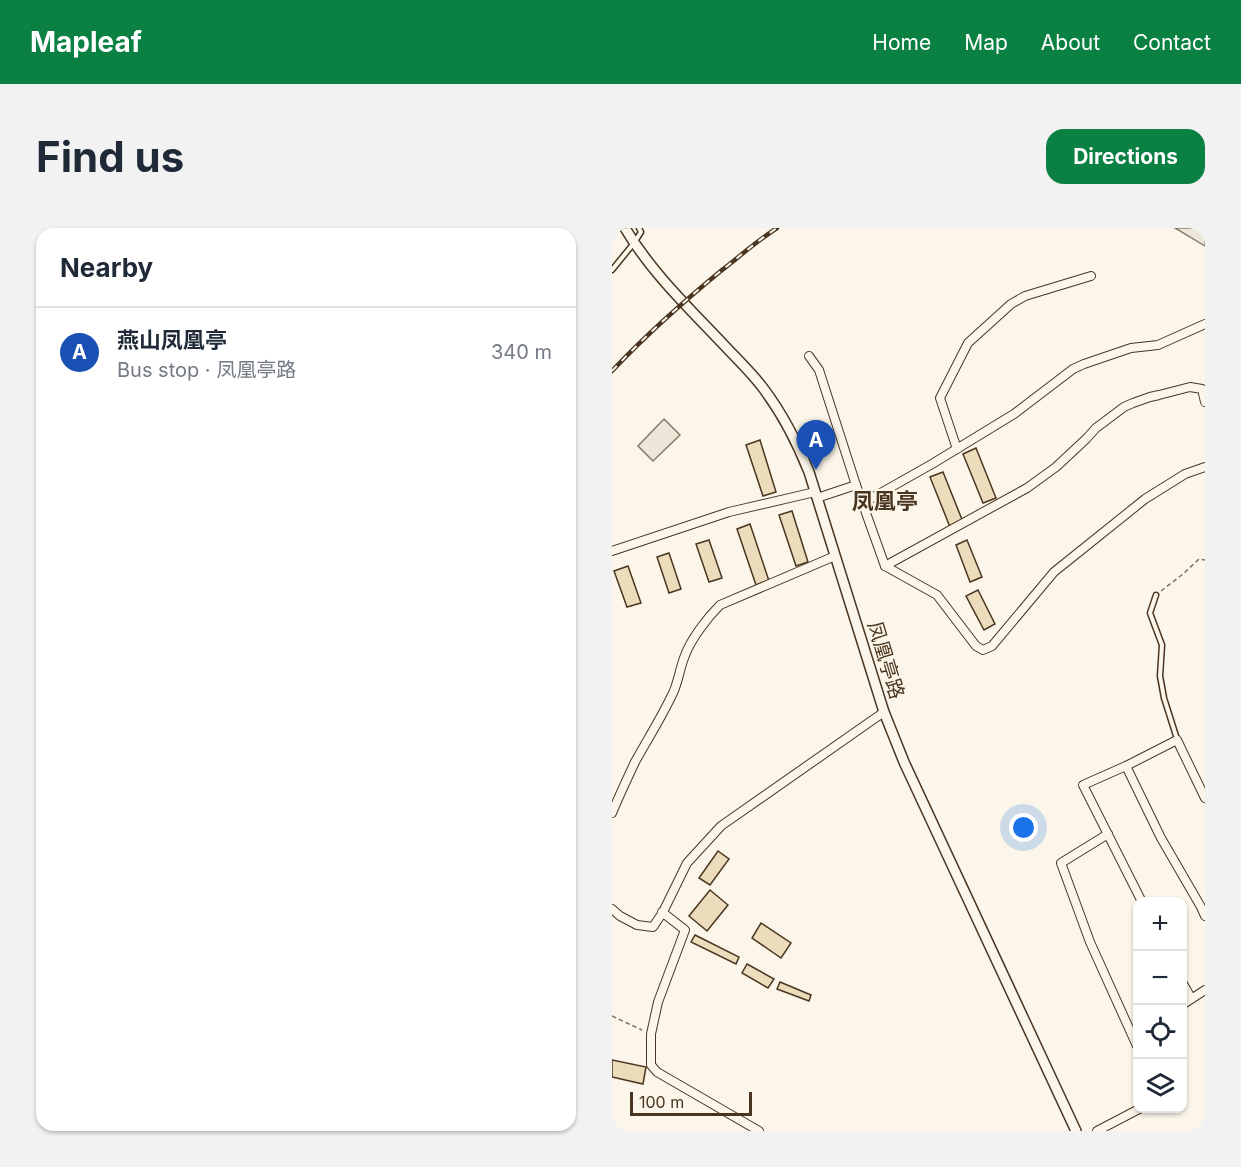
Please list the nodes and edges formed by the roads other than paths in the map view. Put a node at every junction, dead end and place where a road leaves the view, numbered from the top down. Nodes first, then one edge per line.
1 (625, 228) edge
2 (639, 228) edge
3 (634, 243) junction
4 (612, 270) edge
5 (1092, 276) dead end
6 (1205, 324) edge
7 (809, 356) dead end
8 (1205, 402) edge
9 (957, 449) junction
10 (1205, 467) edge
11 (856, 484) junction
12 (816, 495) junction
13 (863, 503) junction
14 (612, 551) edge
15 (835, 556) junction
16 (885, 566) junction
17 (1156, 595) road end
18 (884, 712) junction
19 (1177, 740) junction
20 (1126, 766) junction
21 (1205, 798) edge
22 (612, 813) edge
23 (1108, 834) junction
24 (1140, 897) edge
25 (612, 909) edge
26 (662, 912) junction
27 (1205, 916) edge
28 (1205, 990) edge
29 (1187, 991) edge
30 (1191, 998) junction
31 (1187, 1001) edge
32 (1133, 1037) edge
33 (1133, 1112) edge
34 (759, 1131) edge
35 (1076, 1131) edge
36 (1097, 1131) edge

1 - 3 street, 凤凰亭路
2 - 3 lane
3 - 4 lane
3 - 12 street, 凤凰亭路
5 - 9 street
6 - 9 street
7 - 11 street
8 - 16 street
9 - 13 street
10 - 16 street
11 - 12 street
11 - 13 street
12 - 14 street
12 - 15 street, 凤凰亭路
13 - 16 street
15 - 18 street, 凤凰亭路
15 - 22 street
17 - 19 lane
18 - 26 street
18 - 35 street, 凤凰亭路
19 - 20 street
19 - 21 street
20 - 23 street
20 - 27 street
23 - 24 street
23 - 32 street
25 - 26 street
26 - 34 street
28 - 30 street
29 - 30 street
30 - 31 street
33 - 36 street

